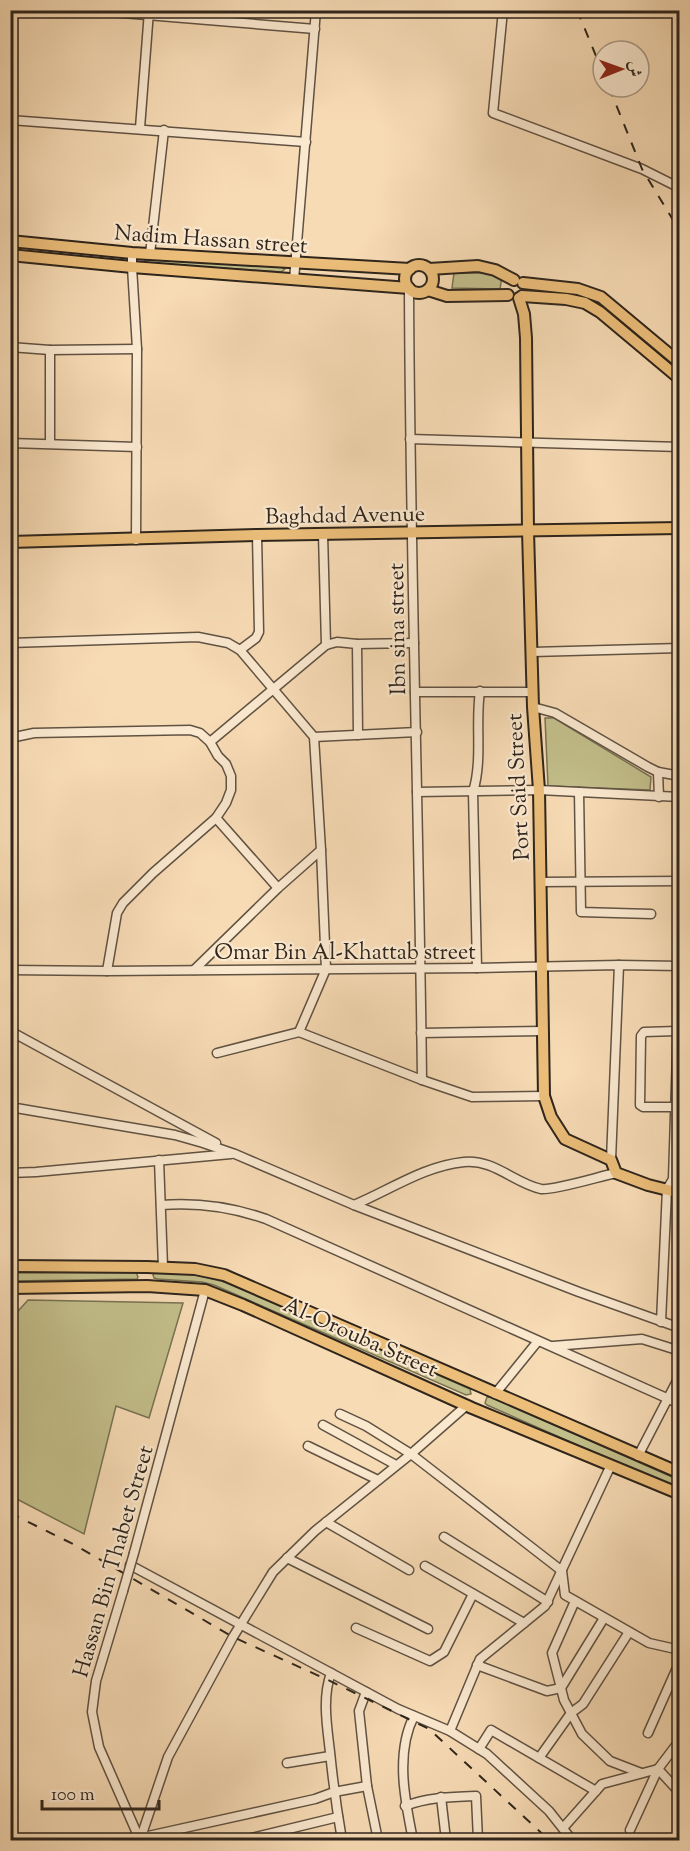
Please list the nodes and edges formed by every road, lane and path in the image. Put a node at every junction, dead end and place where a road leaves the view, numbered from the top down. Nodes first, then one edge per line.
1 (86, 10) edge
2 (316, 10) edge
3 (503, 10) edge
4 (149, 13) edge
5 (315, 28) junction
6 (10, 120) edge
7 (140, 128) junction
8 (164, 130) junction
9 (306, 142) junction
10 (680, 188) edge
11 (10, 241) edge
12 (132, 253) junction
13 (150, 254) junction
14 (10, 255) edge
15 (295, 263) junction
16 (132, 267) junction
17 (410, 269) junction
18 (429, 269) junction
19 (294, 280) junction
20 (518, 282) junction
21 (409, 288) junction
22 (428, 290) junction
23 (516, 296) junction
24 (608, 302) junction
25 (600, 312) junction
26 (10, 347) edge
27 (137, 349) junction
28 (50, 350) junction
29 (680, 363) edge
30 (680, 379) edge
31 (10, 438) edge
32 (410, 439) junction
33 (528, 442) junction
34 (10, 443) edge
35 (50, 443) junction
36 (137, 447) junction
37 (680, 447) edge
38 (680, 528) edge
39 (528, 531) junction
40 (412, 532) junction
41 (323, 534) junction
42 (257, 535) junction
43 (136, 540) junction
44 (10, 542) edge
45 (10, 643) edge
46 (357, 644) junction
47 (414, 644) junction
48 (326, 645) junction
49 (680, 648) edge
50 (240, 651) junction
51 (532, 652) junction
52 (273, 690) junction
53 (480, 691) junction
54 (415, 692) junction
55 (533, 692) junction
56 (533, 707) junction
57 (417, 732) junction
58 (358, 735) junction
59 (314, 737) junction
60 (10, 738) edge
61 (210, 742) junction
62 (658, 772) junction
63 (680, 776) edge
64 (539, 790) junction
65 (417, 792) junction
66 (473, 792) junction
67 (579, 792) junction
68 (658, 797) junction
69 (680, 797) edge
70 (216, 818) junction
71 (321, 850) junction
72 (680, 881) edge
73 (541, 882) junction
74 (580, 882) junction
75 (278, 888) junction
76 (651, 914) dead end
77 (680, 958) edge
78 (618, 965) junction
79 (679, 966) edge
80 (542, 967) junction
81 (421, 968) junction
82 (477, 968) junction
83 (326, 969) junction
84 (10, 970) edge
85 (194, 970) junction
86 (107, 971) junction
87 (679, 1004) edge
88 (10, 1031) edge
89 (543, 1031) junction
90 (677, 1031) junction
91 (299, 1032) junction
92 (421, 1033) junction
93 (678, 1049) edge
94 (217, 1053) dead end
95 (422, 1080) junction
96 (544, 1096) junction
97 (10, 1107) edge
98 (674, 1107) junction
99 (677, 1119) edge
100 (235, 1154) junction
101 (159, 1160) junction
102 (611, 1160) junction
103 (10, 1173) edge
104 (616, 1173) junction
105 (673, 1182) edge
106 (680, 1193) edge
107 (161, 1205) junction
108 (354, 1205) junction
109 (10, 1266) edge
110 (147, 1267) junction
111 (163, 1268) junction
112 (147, 1286) junction
113 (10, 1288) edge
114 (205, 1290) junction
115 (661, 1322) junction
116 (680, 1328) edge
117 (538, 1341) junction
118 (550, 1346) junction
119 (680, 1351) edge
120 (680, 1375) edge
121 (478, 1387) junction
122 (495, 1394) junction
123 (667, 1398) junction
124 (680, 1404) edge
125 (469, 1406) junction
126 (340, 1414) dead end
127 (323, 1425) dead end
128 (308, 1446) dead end
129 (411, 1454) junction
130 (638, 1456) junction
131 (396, 1465) junction
132 (611, 1466) junction
133 (680, 1473) edge
134 (378, 1480) junction
135 (680, 1494) edge
136 (326, 1522) junction
137 (444, 1538) dead end
138 (287, 1558) junction
139 (130, 1565) junction
140 (425, 1566) dead end
141 (409, 1570) dead end
142 (562, 1571) junction
143 (473, 1594) junction
144 (575, 1601) junction
145 (548, 1602) junction
146 (604, 1618) junction
147 (525, 1623) junction
148 (240, 1625) junction
149 (356, 1628) dead end
150 (428, 1629) dead end
151 (629, 1632) junction
152 (680, 1650) edge
153 (680, 1661) edge
154 (477, 1665) junction
155 (331, 1673) junction
156 (561, 1688) junction
157 (366, 1692) junction
158 (571, 1713) junction
159 (414, 1716) junction
160 (450, 1731) junction
161 (648, 1733) dead end
162 (680, 1740) edge
163 (478, 1749) junction
164 (330, 1756) junction
165 (539, 1758) junction
166 (287, 1763) dead end
167 (658, 1769) junction
168 (641, 1773) junction
169 (367, 1786) junction
170 (596, 1791) junction
171 (334, 1792) junction
172 (680, 1793) edge
173 (441, 1797) junction
174 (405, 1806) junction
175 (338, 1817) junction
176 (563, 1828) junction
177 (630, 1830) dead end
178 (139, 1839) edge
179 (243, 1840) edge
180 (342, 1840) edge
181 (378, 1840) edge
182 (413, 1840) edge
183 (446, 1840) edge
184 (478, 1840) edge
185 (572, 1840) edge

1 - 4 street
2 - 5 street
3 - 10 street
4 - 5 street
4 - 7 street
5 - 9 street
6 - 7 street
7 - 8 street
8 - 9 street
8 - 13 street
9 - 15 street
11 - 12 main road, Nadim Hassan street
12 - 13 main road, Nadim Hassan street
12 - 16 street
13 - 15 main road, Nadim Hassan street
14 - 16 main road, Nadim Hassan street
15 - 17 main road, Nadim Hassan street
15 - 19 street
16 - 19 main road, Nadim Hassan street
16 - 27 street
17 - 18 main road
17 - 21 main road
18 - 20 main road
18 - 22 main road
19 - 21 main road, Nadim Hassan street
20 - 23 main road, Port Said Street
20 - 23 main road
20 - 24 main road
21 - 22 main road
21 - 32 street, Ibn sina street
22 - 23 main road
23 - 25 main road
23 - 33 main road, Port Said Street
24 - 25 main road
24 - 29 main road
25 - 30 main road
26 - 28 street
27 - 28 street
27 - 36 street
28 - 35 street
31 - 35 street
32 - 33 street
32 - 40 street, Ibn sina street
33 - 37 street
33 - 39 main road, Port Said Street
34 - 35 street
35 - 36 street
36 - 43 street
38 - 39 main road, Baghdad Avenue
39 - 40 main road, Baghdad Avenue
39 - 51 main road, Port Said Street
40 - 41 main road, Baghdad Avenue
40 - 47 street, Ibn sina street
41 - 42 main road, Baghdad Avenue
41 - 48 street
42 - 43 main road, Baghdad Avenue
42 - 50 street
43 - 44 main road, Baghdad Avenue
45 - 50 street
46 - 47 street
46 - 48 street
46 - 58 street
47 - 54 street, Ibn sina street
48 - 52 street
49 - 51 street
50 - 52 street
51 - 55 main road, Port Said Street
52 - 59 street
52 - 61 street
53 - 54 street
53 - 55 street
53 - 66 street
54 - 57 street, Ibn sina street
55 - 56 main road, Port Said Street
56 - 62 street
56 - 64 main road, Port Said Street
57 - 58 street
57 - 65 street, Ibn sina street
58 - 59 street
59 - 71 street
60 - 61 street
61 - 70 street
62 - 63 street
62 - 68 street
64 - 66 street
64 - 67 street
64 - 73 main road, Port Said Street
65 - 66 street
65 - 81 street, Ibn sina street
66 - 82 street
67 - 68 street
67 - 74 street
68 - 69 street
70 - 75 street
70 - 86 street
71 - 75 street
71 - 83 street
72 - 74 street
73 - 74 street
73 - 80 main road, Port Said Street
74 - 76 street
75 - 85 street
77 - 79 street
78 - 79 street, Omar Bin Al-Khattab street
78 - 80 street, Omar Bin Al-Khattab street
78 - 102 street
79 - 87 street
80 - 82 street, Omar Bin Al-Khattab street
80 - 89 main road, Port Said Street
81 - 82 street, Omar Bin Al-Khattab street
81 - 83 street, Omar Bin Al-Khattab street
81 - 92 street, Ibn sina street
83 - 85 street, Omar Bin Al-Khattab street
83 - 91 street
84 - 86 street, Omar Bin Al-Khattab street
85 - 86 street, Omar Bin Al-Khattab street
87 - 90 street
88 - 100 street
89 - 92 street
89 - 96 main road, Port Said Street
90 - 93 street
90 - 98 street
91 - 94 street
91 - 95 street
92 - 95 street, Ibn sina street
93 - 98 street
95 - 96 street
96 - 102 main road, Port Said Street
97 - 100 street
98 - 99 street
99 - 105 street
100 - 101 street
100 - 108 street
101 - 103 street
101 - 107 street
102 - 104 main road
104 - 105 main road
104 - 108 street
105 - 106 main road
105 - 115 street
107 - 111 street
107 - 117 street
108 - 115 street
109 - 110 main road, Al-Orouba Street
110 - 111 main road, Al-Orouba Street
110 - 112 main road
111 - 121 main road, Al-Orouba Street
112 - 113 main road, Al-Orouba Street
112 - 114 main road, Al-Orouba Street
114 - 125 main road, Al-Orouba Street
114 - 139 street, Hassan Bin Thabet Street, bridge
115 - 116 street
117 - 118 street
117 - 122 street
118 - 119 street
118 - 123 street
120 - 123 street
121 - 122 main road, Al-Orouba Street
121 - 125 main road
122 - 130 main road, Al-Orouba Street
123 - 124 street
123 - 130 street
125 - 129 street
125 - 132 main road, Al-Orouba Street
126 - 129 street
127 - 131 street
128 - 134 street
129 - 131 street
129 - 142 street
130 - 133 main road, Al-Orouba Street
131 - 134 street
132 - 135 main road, Al-Orouba Street
132 - 142 street
134 - 136 street
136 - 138 street
136 - 141 street
137 - 145 street
138 - 148 street
138 - 150 street
139 - 148 street
139 - 178 street, Hassan Bin Thabet Street, bridge
140 - 143 street
142 - 144 street
142 - 145 street
143 - 147 street
143 - 149 street
144 - 146 street
144 - 156 street
145 - 147 street
146 - 151 street
146 - 156 street
147 - 154 street
148 - 155 street
148 - 178 street
151 - 152 street
151 - 158 street
153 - 161 street
154 - 156 street
154 - 160 street
155 - 157 street
155 - 164 street
156 - 158 street
157 - 159 street
157 - 169 street
158 - 165 street
158 - 168 street
159 - 160 street
159 - 174 street
160 - 163 street
162 - 167 street
163 - 165 street
163 - 176 street
164 - 166 street
164 - 171 street
165 - 170 street
167 - 168 street
167 - 172 street
167 - 177 street
168 - 170 street
169 - 171 street
169 - 181 street
170 - 176 street
171 - 175 street
171 - 178 street
173 - 174 street
173 - 183 street
173 - 184 street
174 - 182 street
175 - 179 street
175 - 180 street
176 - 185 street

